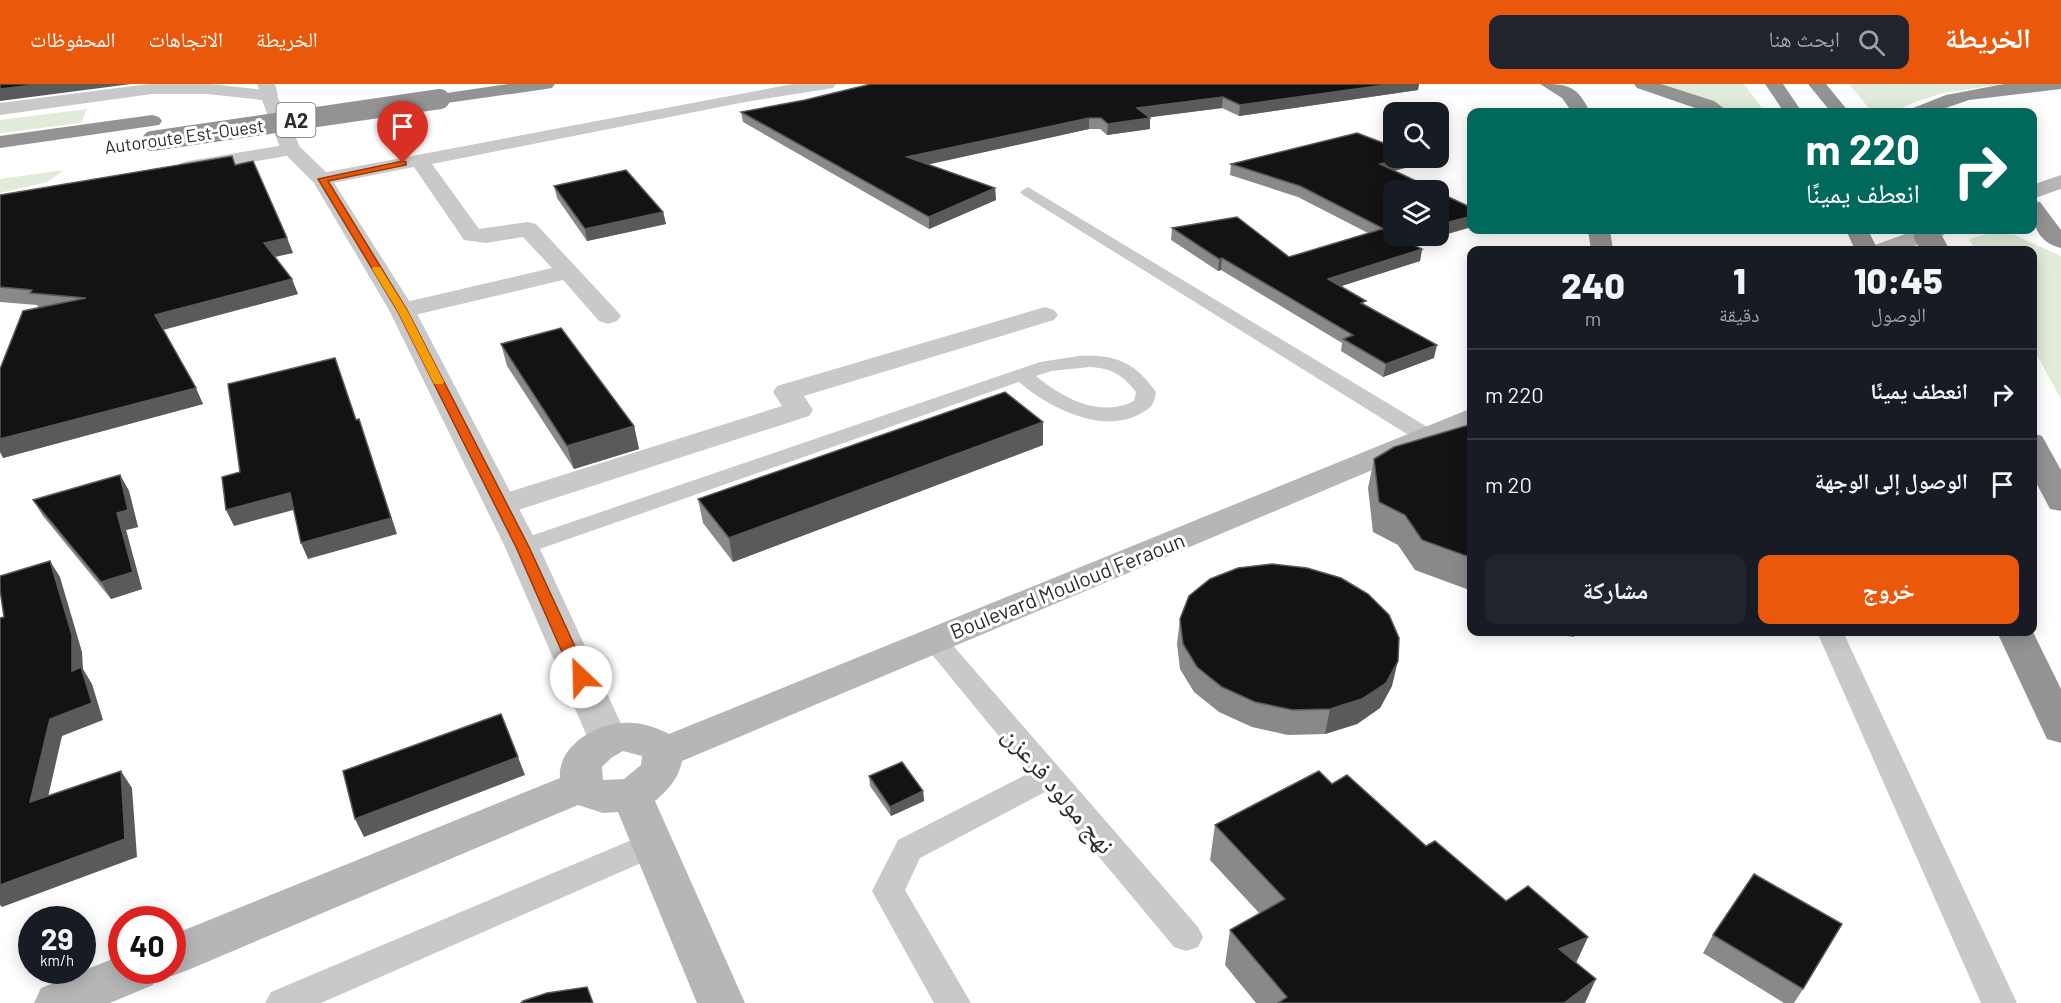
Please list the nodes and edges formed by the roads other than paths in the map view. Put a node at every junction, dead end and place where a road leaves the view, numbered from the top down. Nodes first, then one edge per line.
1 (546, 84) edge
2 (827, 84) edge
3 (1549, 84) edge
4 (1643, 84) edge
5 (1774, 84) edge
6 (1817, 84) edge
7 (2058, 84) edge
8 (152, 87) edge
9 (276, 93) edge
10 (1579, 108) edge
11 (1713, 108) edge
12 (1790, 108) edge
13 (1836, 108) edge
14 (1927, 108) edge
15 (0, 109) edge
16 (235, 109) dead end
17 (156, 127) junction
18 (0, 142) edge
19 (129, 144) dead end
20 (291, 150) junction
21 (419, 160) junction
22 (171, 170) edge
23 (322, 179) junction
24 (2061, 181) edge
25 (2037, 191) edge
26 (1028, 192) dead end
27 (2037, 213) edge
28 (2037, 233) edge
29 (1926, 234) edge
30 (2059, 240) edge
31 (1894, 246) edge
32 (568, 272) junction
33 (402, 310) junction
34 (1045, 315) dead end
35 (608, 316) dead end
36 (1022, 375) junction
37 (1467, 419) edge
38 (1426, 436) junction
39 (2037, 452) edge
40 (2061, 502) edge
41 (501, 505) junction
42 (522, 547) junction
43 (1832, 636) edge
44 (2017, 636) edge
45 (934, 640) junction
46 (2061, 729) edge
47 (609, 741) junction
48 (662, 753) junction
49 (1049, 776) junction
50 (583, 786) junction
51 (631, 794) junction
52 (653, 844) junction
53 (1186, 938) dead end
54 (186, 950) edge
55 (108, 982) edge
56 (58, 1003) edge
57 (283, 1003) edge
58 (722, 1003) edge
59 (953, 1003) edge
60 (1999, 1003) edge

1 - 17 highway, Autoroute Est-Ouest / A2, bridge
2 - 21 street
3 - 10 highway
4 - 11 highway
5 - 12 highway
6 - 13 highway
7 - 14 highway
8 - 9 street
8 - 15 street
9 - 16 highway, Autoroute Est-Ouest / A2
9 - 20 street
17 - 18 highway, Autoroute Est-Ouest / A2
17 - 19 highway, Autoroute Est-Ouest / A2
20 - 22 street
20 - 23 street
21 - 23 street
21 - 32 street
23 - 33 street
24 - 25 main road
26 - 38 lane
27 - 30 highway
28 - 30 highway
29 - 31 main road
32 - 33 street
32 - 35 street
33 - 41 street
34 - 41 street
36 - 36 lane
36 - 42 lane
37 - 38 main road, Boulevard Mouloud Feraoun
38 - 45 main road, Boulevard Mouloud Feraoun
39 - 40 highway
41 - 42 street
42 - 47 street
43 - 60 lane
44 - 46 highway
45 - 48 main road, Boulevard Mouloud Feraoun
45 - 49 lane, نهج مولود فرعزن
47 - 48 main road
47 - 50 main road
48 - 51 main road
49 - 53 lane, نهج مولود فرعزن
49 - 59 lane
50 - 51 main road
50 - 54 main road
51 - 52 main road
52 - 57 lane
52 - 58 main road
55 - 56 main road

